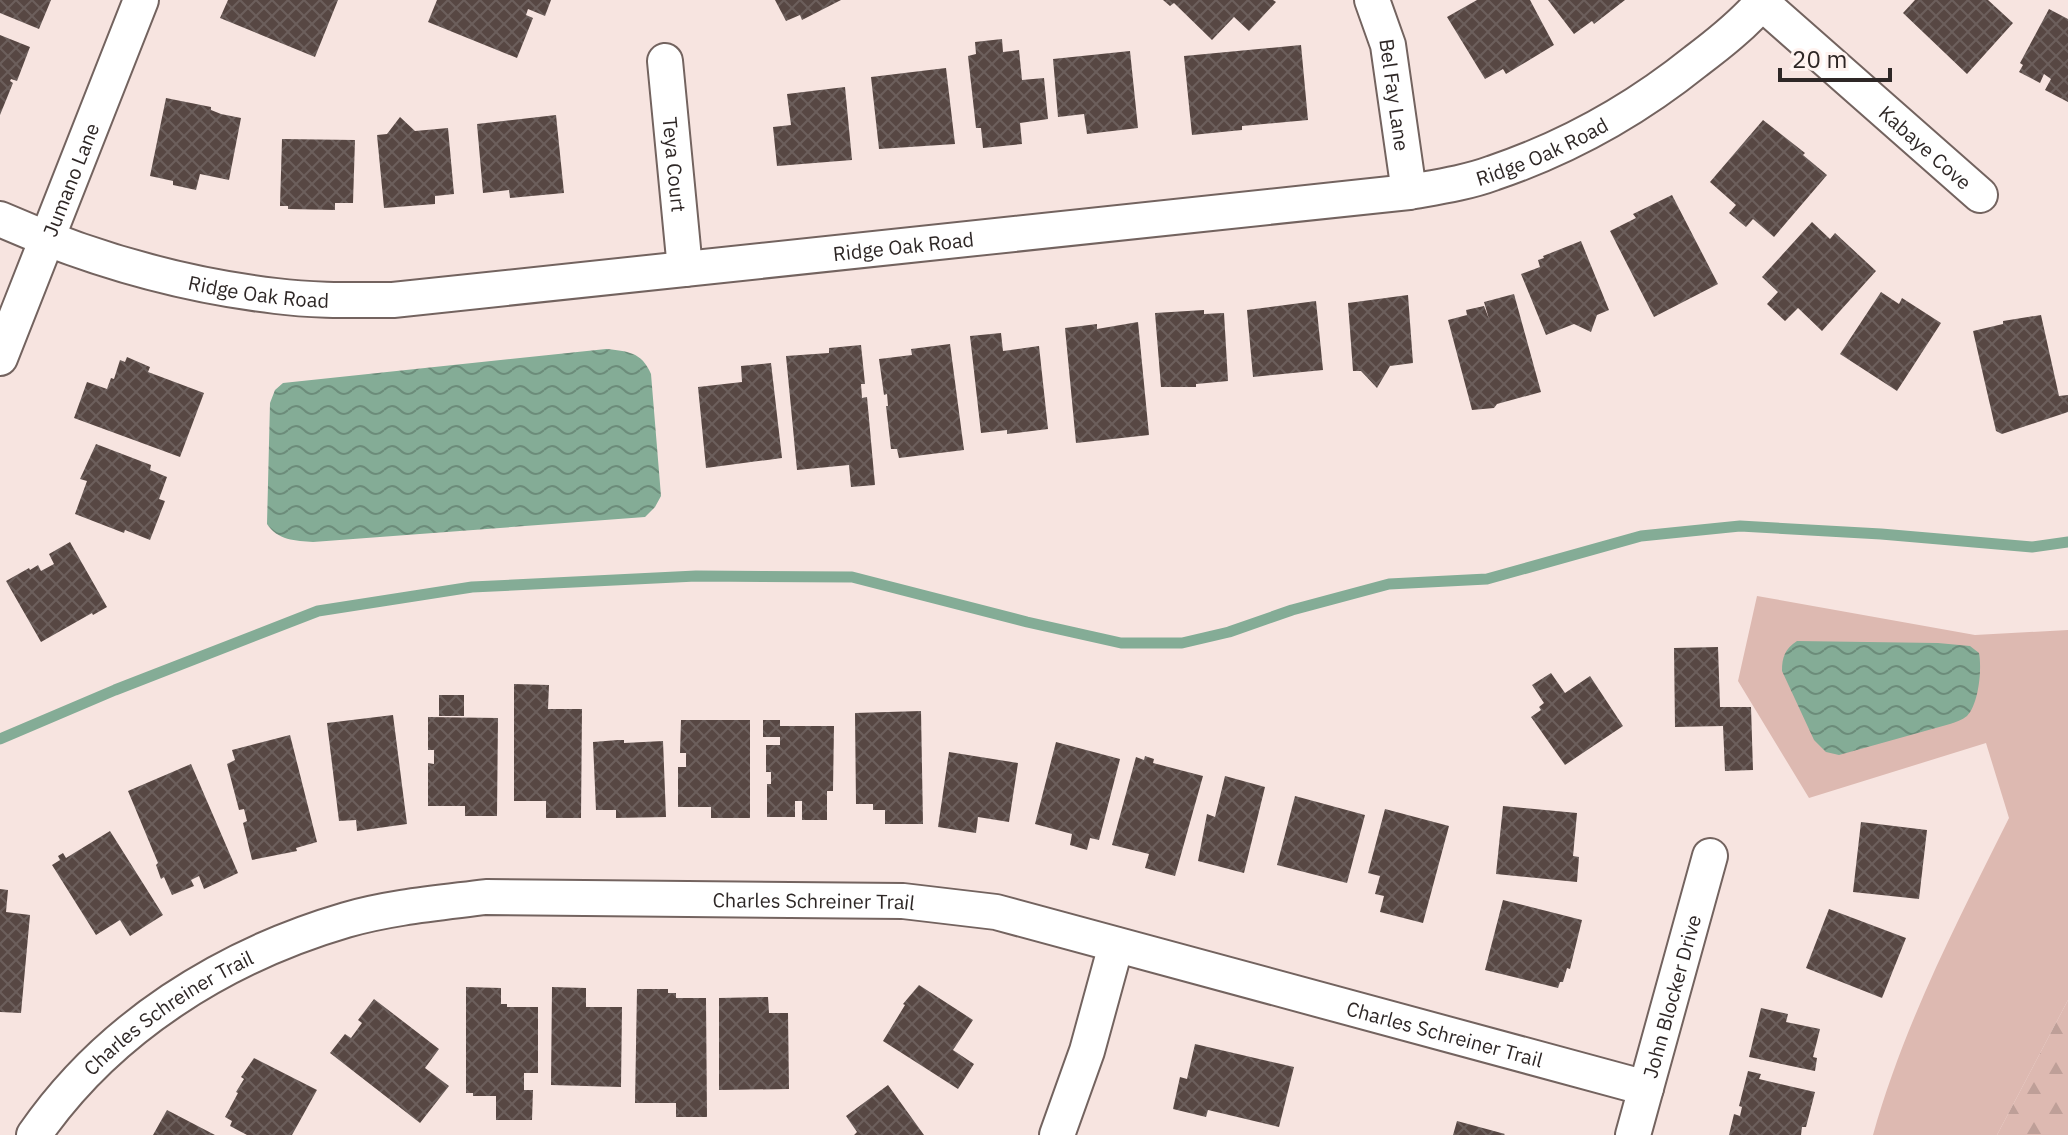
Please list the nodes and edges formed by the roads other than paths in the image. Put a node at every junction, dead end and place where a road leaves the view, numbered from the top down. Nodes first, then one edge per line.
1 (141, 0) edge
2 (1372, 0) edge
3 (1763, 2) edge
4 (665, 61) dead end
5 (1409, 192) junction
6 (1980, 195) dead end
7 (0, 219) edge
8 (47, 240) junction
9 (685, 269) junction
10 (0, 358) edge
11 (1710, 856) dead end
12 (1116, 945) junction
13 (1646, 1088) junction
14 (34, 1135) edge
15 (1057, 1135) edge
16 (1633, 1135) edge

1 - 8 street, Jumano Lane
2 - 5 street, Bel Fay Lane
3 - 5 street, Ridge Oak Road
3 - 6 street, Kabaye Cove
4 - 9 street, Teya Court
5 - 9 street, Ridge Oak Road
7 - 8 street, Ridge Oak Road
8 - 9 street, Ridge Oak Road
8 - 10 street, Jumano Lane
11 - 13 street, John Blocker Drive
12 - 13 street, Charles Schreiner Trail
12 - 14 street, Charles Schreiner Trail
12 - 15 street
13 - 16 street, John Blocker Drive

